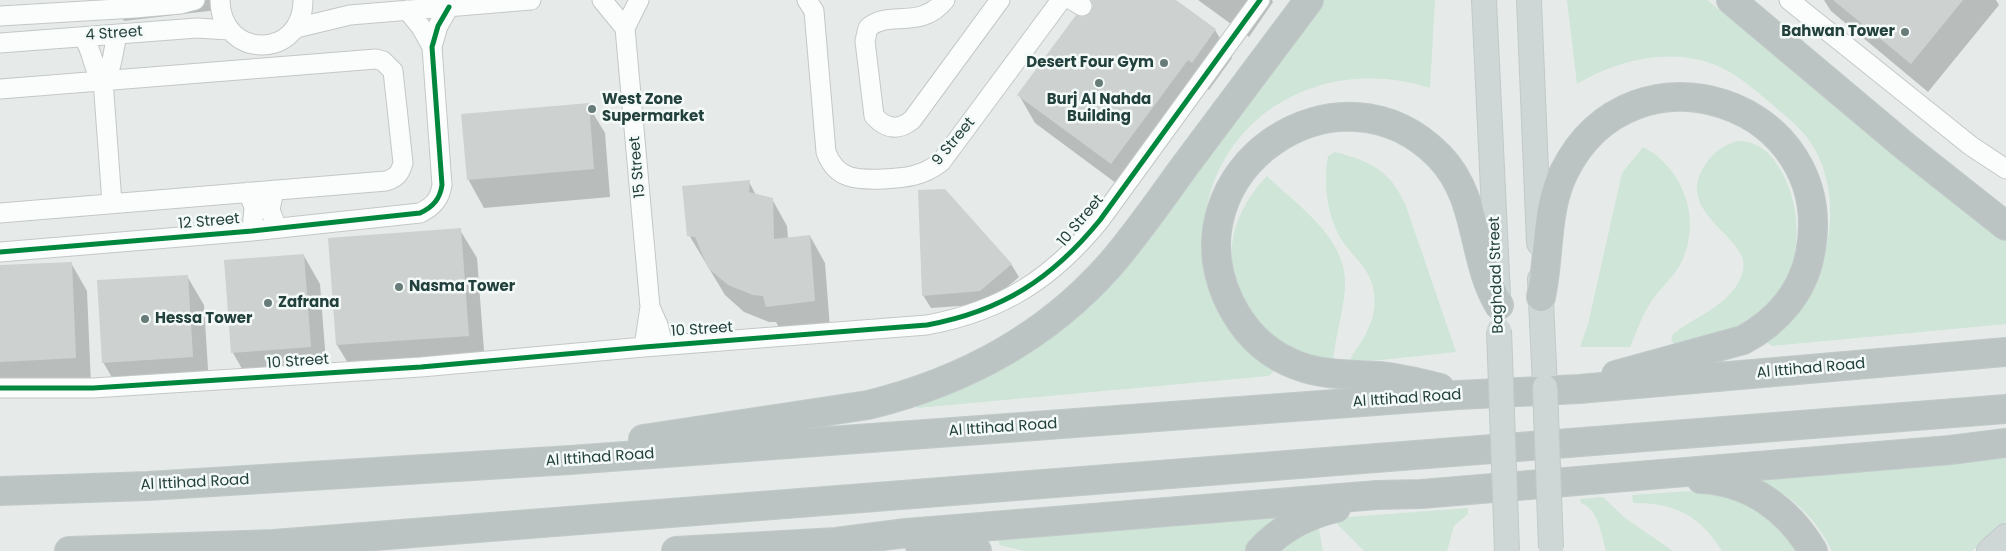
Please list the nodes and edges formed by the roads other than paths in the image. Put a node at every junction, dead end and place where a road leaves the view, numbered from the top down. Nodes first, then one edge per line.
1 (195, 0) edge
2 (220, 0) edge
3 (303, 0) edge
4 (531, 0) edge
5 (602, 0) edge
6 (639, 0) edge
7 (945, 0) edge
8 (1000, 0) edge
9 (1260, 0) edge
10 (1309, 0) edge
11 (1484, 0) edge
12 (1529, 0) edge
13 (1731, 0) edge
14 (1789, 0) edge
15 (813, 4) edge
16 (1074, 4) edge
17 (449, 6) junction
18 (407, 10) junction
19 (0, 16) edge
20 (296, 28) junction
21 (625, 28) junction
22 (229, 30) junction
23 (118, 34) junction
24 (83, 36) junction
25 (0, 43) edge
26 (432, 48) junction
27 (103, 80) junction
28 (0, 89) edge
29 (2006, 169) edge
30 (274, 190) junction
31 (248, 192) junction
32 (112, 203) junction
33 (0, 213) edge
34 (2006, 226) edge
35 (277, 228) junction
36 (252, 231) junction
37 (0, 252) edge
38 (1541, 297) junction
39 (650, 307) junction
40 (1499, 318) junction
41 (663, 345) junction
42 (644, 347) junction
43 (2006, 352) edge
44 (0, 388) edge
45 (1580, 389) junction
46 (1458, 395) junction
47 (2006, 409) edge
48 (2006, 442) edge
49 (570, 460) junction
50 (1630, 475) junction
51 (0, 491) edge
52 (1421, 494) junction
53 (2006, 536) edge
54 (836, 542) junction
55 (273, 544) junction
56 (1551, 549) edge
57 (69, 551) edge
58 (300, 551) edge
59 (676, 551) edge
60 (977, 551) edge
61 (1260, 551) edge
62 (1507, 551) edge
63 (1813, 551) edge
64 (1988, 551) edge

1 - 19 street, 4 Street
2 - 22 street
3 - 20 street
4 - 17 street
5 - 21 street
6 - 21 street
7 - 8 street
9 - 41 street, 10 Street
10 - 49 highway
11 - 40 main road, Baghdad Street
12 - 38 main road
13 - 34 highway
14 - 29 street
15 - 16 street, 9 Street
17 - 18 street
17 - 26 street
18 - 20 street
18 - 26 street
20 - 22 street
21 - 39 street, 15 Street
22 - 23 street, 4 Street
23 - 24 street, 4 Street
23 - 27 street
24 - 25 street, 4 Street
24 - 27 street
26 - 35 street, 12 Street
27 - 28 street
27 - 30 street
27 - 32 street
30 - 31 street
30 - 35 street
31 - 32 street
31 - 36 street
32 - 33 street
35 - 36 street, 12 Street
36 - 37 street, 12 Street
38 - 45 highway
38 - 56 main road, bridge
39 - 41 street
39 - 42 street
40 - 46 highway
40 - 62 main road, Baghdad Street, bridge
41 - 42 street, 10 Street
42 - 44 street, 10 Street
43 - 45 highway, Al Ittihad Road
45 - 46 highway, Al Ittihad Road
46 - 49 highway, Al Ittihad Road
47 - 55 highway
48 - 50 highway
49 - 51 highway, Al Ittihad Road
50 - 52 highway
50 - 63 highway
52 - 54 highway
52 - 61 highway
53 - 64 main road
54 - 59 highway
54 - 60 highway
55 - 57 highway
55 - 58 highway

